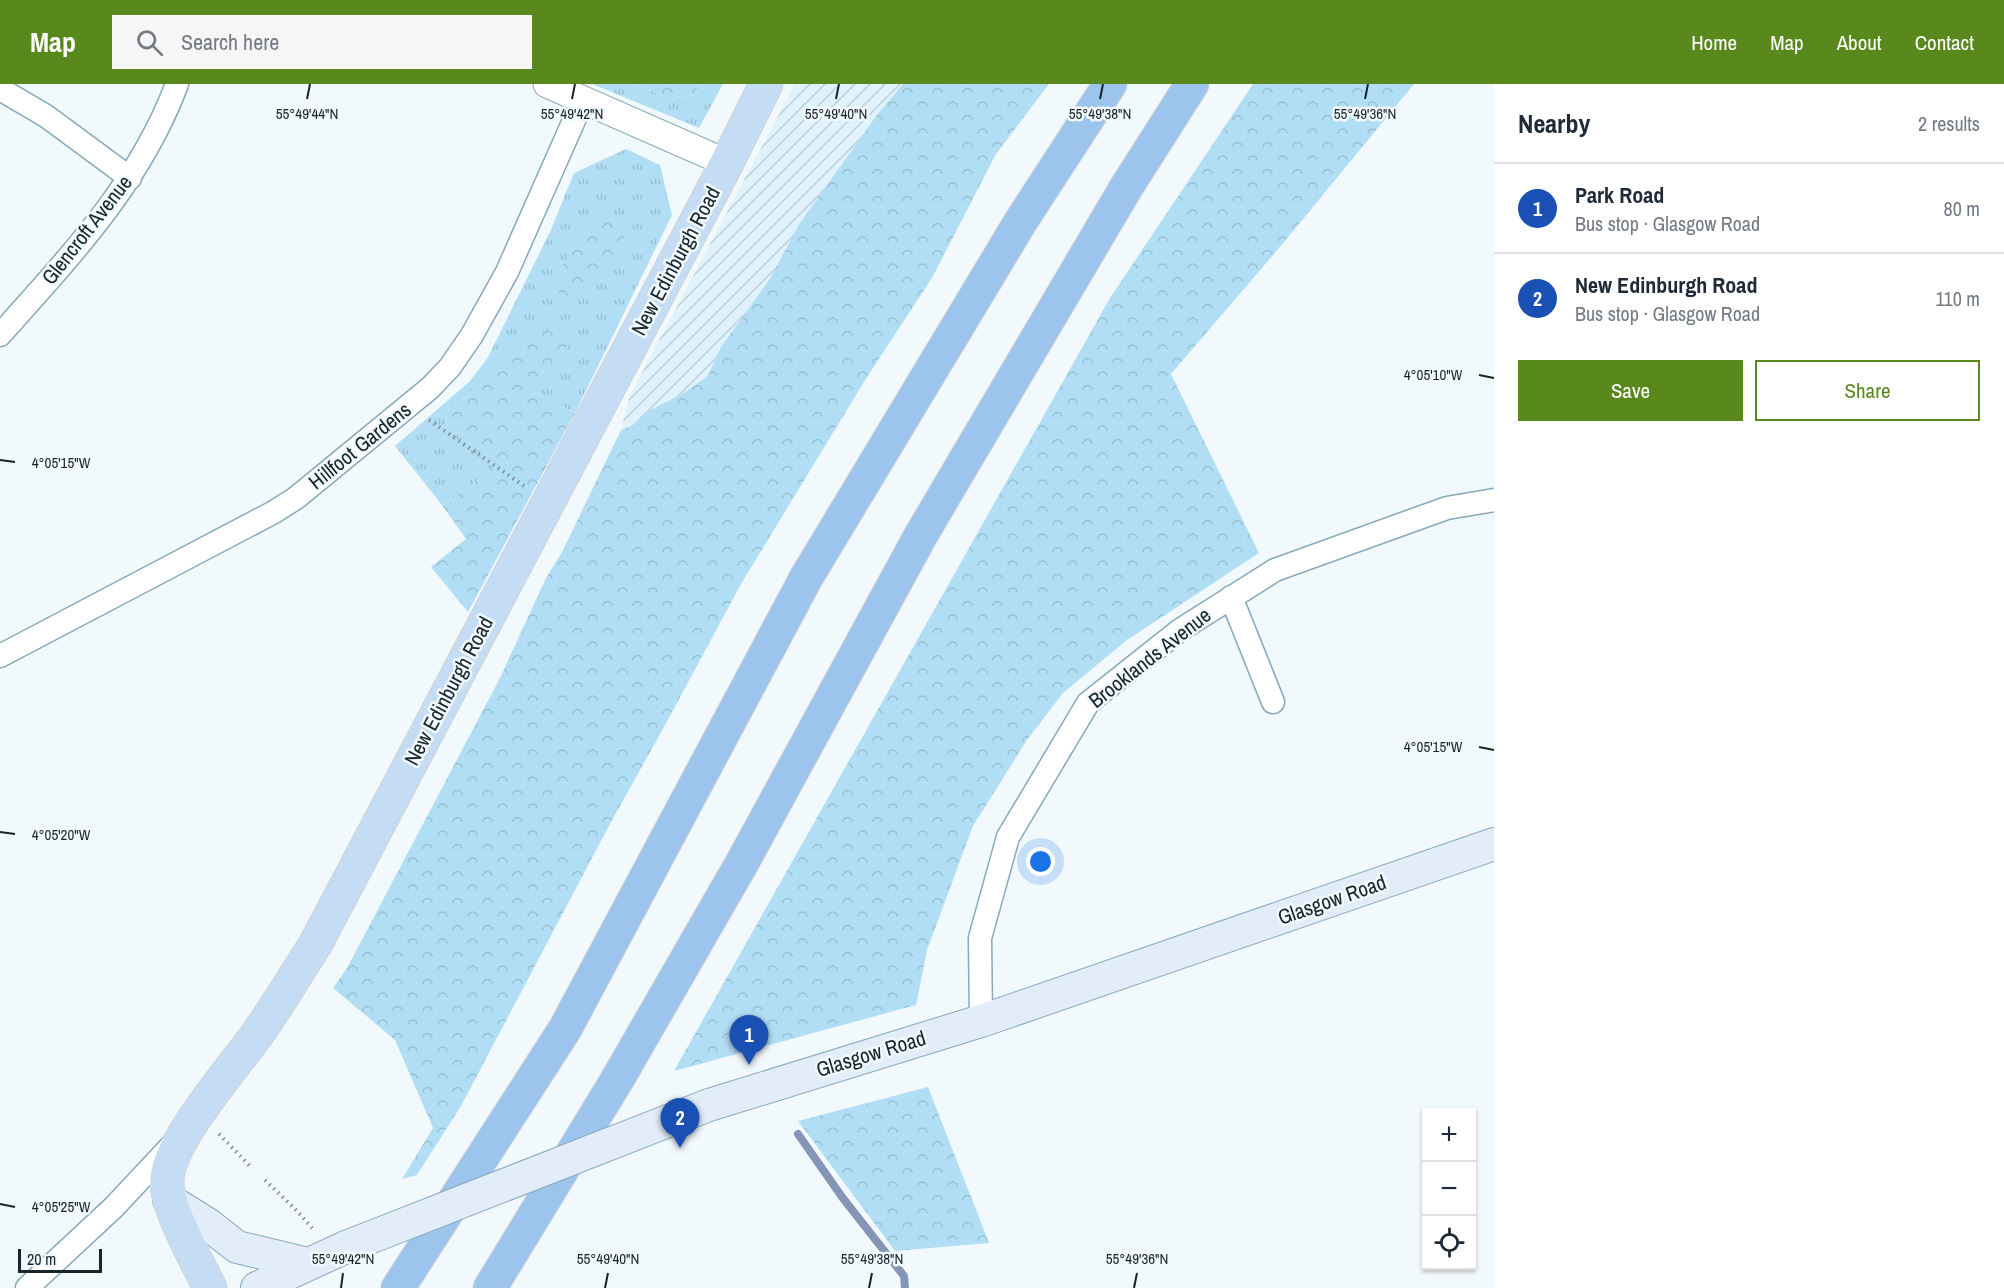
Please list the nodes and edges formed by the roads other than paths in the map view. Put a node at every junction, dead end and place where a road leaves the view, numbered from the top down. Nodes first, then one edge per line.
1 (177, 84) edge
2 (547, 84) edge
3 (766, 84) edge
4 (1110, 84) edge
5 (1192, 84) edge
6 (0, 89) edge
7 (583, 100) junction
8 (727, 163) junction
9 (130, 178) junction
10 (0, 336) edge
11 (1494, 500) edge
12 (1231, 597) junction
13 (0, 656) edge
14 (1273, 702) dead end
15 (1494, 844) edge
16 (981, 1021) junction
17 (194, 1121) junction
18 (169, 1200) junction
19 (329, 1255) junction
20 (27, 1288) edge
21 (210, 1288) edge
22 (257, 1288) edge
23 (398, 1288) edge
24 (490, 1288) edge

1 - 9 street, Glencroft Avenue
2 - 7 street
3 - 8 main road, New Edinburgh Road
4 - 23 highway
5 - 24 highway
6 - 9 street
7 - 8 street
7 - 13 street, Hillfoot Gardens
8 - 17 main road, New Edinburgh Road
9 - 10 street, Glencroft Avenue
11 - 12 street, Brooklands Avenue
12 - 14 street
12 - 16 street, Brooklands Avenue
15 - 16 main road, Glasgow Road
16 - 19 main road, Glasgow Road, bridge
17 - 18 main road, New Edinburgh Road
17 - 20 street
18 - 19 main road
18 - 21 main road, New Edinburgh Road
19 - 22 main road, Glasgow Road

